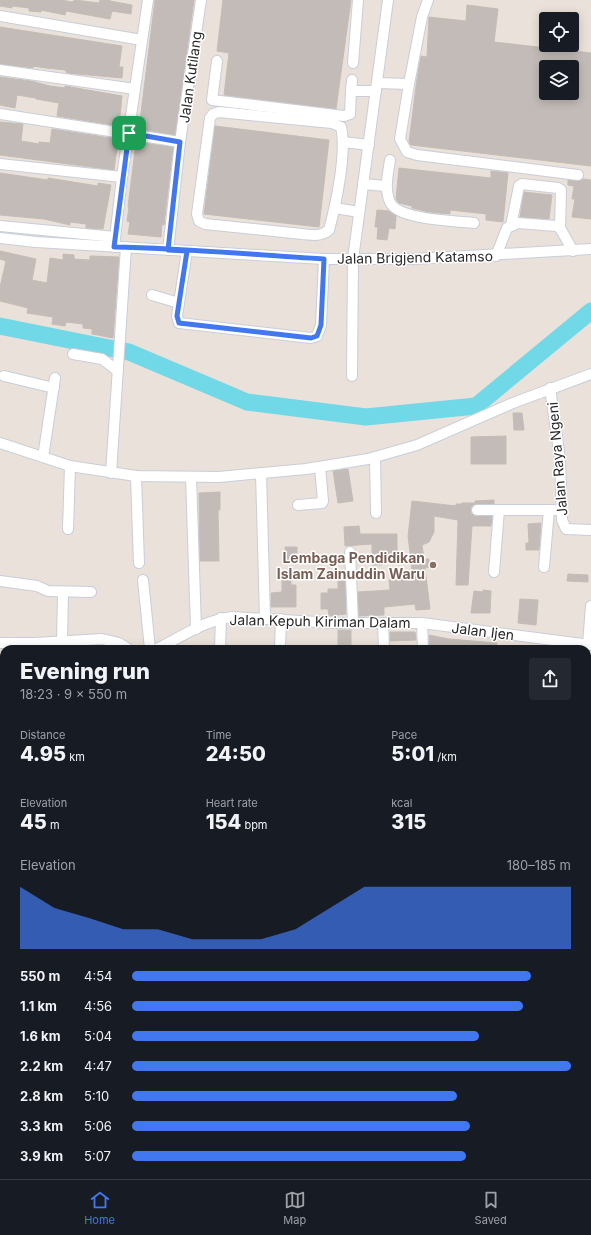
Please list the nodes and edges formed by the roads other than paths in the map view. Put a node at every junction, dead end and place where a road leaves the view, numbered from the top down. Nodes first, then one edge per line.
1 (148, 0) edge
2 (201, 0) edge
3 (358, 0) edge
4 (388, 0) edge
5 (428, 0) edge
6 (0, 16) edge
7 (142, 40) junction
8 (217, 61) dead end
9 (352, 63) dead end
10 (0, 70) edge
11 (409, 84) junction
12 (376, 87) junction
13 (136, 89) junction
14 (0, 114) edge
15 (129, 133) junction
16 (180, 142) junction
17 (343, 142) junction
18 (368, 145) junction
19 (390, 160) dead end
20 (0, 164) edge
21 (578, 175) dead end
22 (122, 177) junction
23 (363, 184) junction
24 (386, 186) junction
25 (334, 208) junction
26 (359, 212) junction
27 (474, 223) dead end
28 (0, 226) edge
29 (511, 226) junction
30 (560, 228) junction
31 (77, 233) junction
32 (0, 238) edge
33 (115, 242) junction
34 (76, 244) junction
35 (591, 246) edge
36 (126, 247) junction
37 (168, 250) junction
38 (187, 251) junction
39 (573, 251) junction
40 (496, 256) junction
41 (324, 259) junction
42 (354, 259) junction
43 (152, 295) dead end
44 (179, 303) junction
45 (73, 354) dead end
46 (118, 369) junction
47 (591, 374) edge
48 (4, 376) dead end
49 (352, 376) dead end
50 (550, 388) junction
51 (0, 443) edge
52 (43, 457) junction
53 (375, 457) junction
54 (70, 466) junction
55 (320, 467) junction
56 (111, 473) junction
57 (262, 473) junction
58 (136, 476) junction
59 (191, 477) junction
60 (298, 505) dead end
61 (477, 510) dead end
62 (499, 510) junction
63 (549, 510) junction
64 (561, 510) junction
65 (376, 513) dead end
66 (68, 530) dead end
67 (591, 530) edge
68 (350, 552) dead end
69 (139, 563) dead end
70 (544, 567) dead end
71 (494, 572) dead end
72 (143, 580) dead end
73 (0, 581) edge
74 (63, 592) junction
75 (91, 592) dead end
76 (591, 606) edge
77 (221, 618) junction
78 (265, 618) junction
79 (281, 619) junction
80 (353, 623) junction
81 (383, 623) junction
82 (422, 623) junction
83 (196, 629) junction
84 (62, 642) junction
85 (6, 645) edge
86 (120, 645) edge
87 (150, 645) edge
88 (168, 645) edge
89 (220, 645) edge
90 (280, 645) edge
91 (384, 645) edge
92 (423, 645) edge
93 (590, 645) edge

1 - 7 street
2 - 16 street, Jalan Kutilang
3 - 9 street
4 - 12 street
5 - 11 street
6 - 7 street
7 - 13 street
8 - 12 street
10 - 13 street
11 - 12 street
11 - 21 street
12 - 18 street
13 - 15 street
14 - 15 street
15 - 16 street
15 - 22 street
16 - 37 street, Jalan Kutilang
17 - 18 street
17 - 25 street
17 - 25 street
18 - 23 street
19 - 24 street
20 - 22 street
22 - 33 street
23 - 24 street
23 - 26 street
24 - 27 street
25 - 26 street
26 - 42 street
28 - 31 street
29 - 30 street
29 - 30 street
29 - 40 street
30 - 39 street
31 - 33 street
31 - 34 street
32 - 34 street, Jalan Brigjend Katamso
33 - 34 street, Jalan Brigjend Katamso
33 - 36 street, Jalan Brigjend Katamso
35 - 39 street, Jalan Brigjend Katamso
36 - 37 street, Jalan Brigjend Katamso
36 - 46 street
37 - 38 street, Jalan Brigjend Katamso
38 - 41 street, Jalan Brigjend Katamso
38 - 44 street
39 - 40 street, Jalan Brigjend Katamso
40 - 42 street, Jalan Brigjend Katamso
41 - 42 street, Jalan Brigjend Katamso
41 - 44 street
42 - 49 street
43 - 44 street
45 - 46 street
46 - 56 street
47 - 50 street
48 - 52 street
50 - 53 street
50 - 64 street, Jalan Raya Ngeni
51 - 52 street
52 - 54 street
53 - 55 street
53 - 65 street
54 - 56 street
54 - 66 street
55 - 57 street
55 - 60 street
56 - 58 street
57 - 59 street
57 - 78 street
58 - 59 street
58 - 69 street
59 - 83 street
61 - 62 street
62 - 63 street
62 - 71 street
63 - 64 street
63 - 70 street
64 - 67 street, Jalan Raya Ngeni
68 - 80 street
72 - 87 street
73 - 74 street
74 - 75 street
74 - 84 street
76 - 93 street
77 - 78 street, Jalan Kepuh Kiriman Dalam
77 - 83 street, Jalan Kepuh Kiriman Dalam
77 - 89 street
78 - 79 street, Jalan Kepuh Kiriman Dalam
79 - 80 street, Jalan Kepuh Kiriman Dalam
79 - 90 street
80 - 81 street, Jalan Kepuh Kiriman Dalam
81 - 82 street, Jalan Kepuh Kiriman Dalam
81 - 91 street
82 - 92 street
82 - 93 street, Jalan Ijen
83 - 88 street, Jalan Kepuh Kiriman Dalam
84 - 85 street
84 - 86 street

